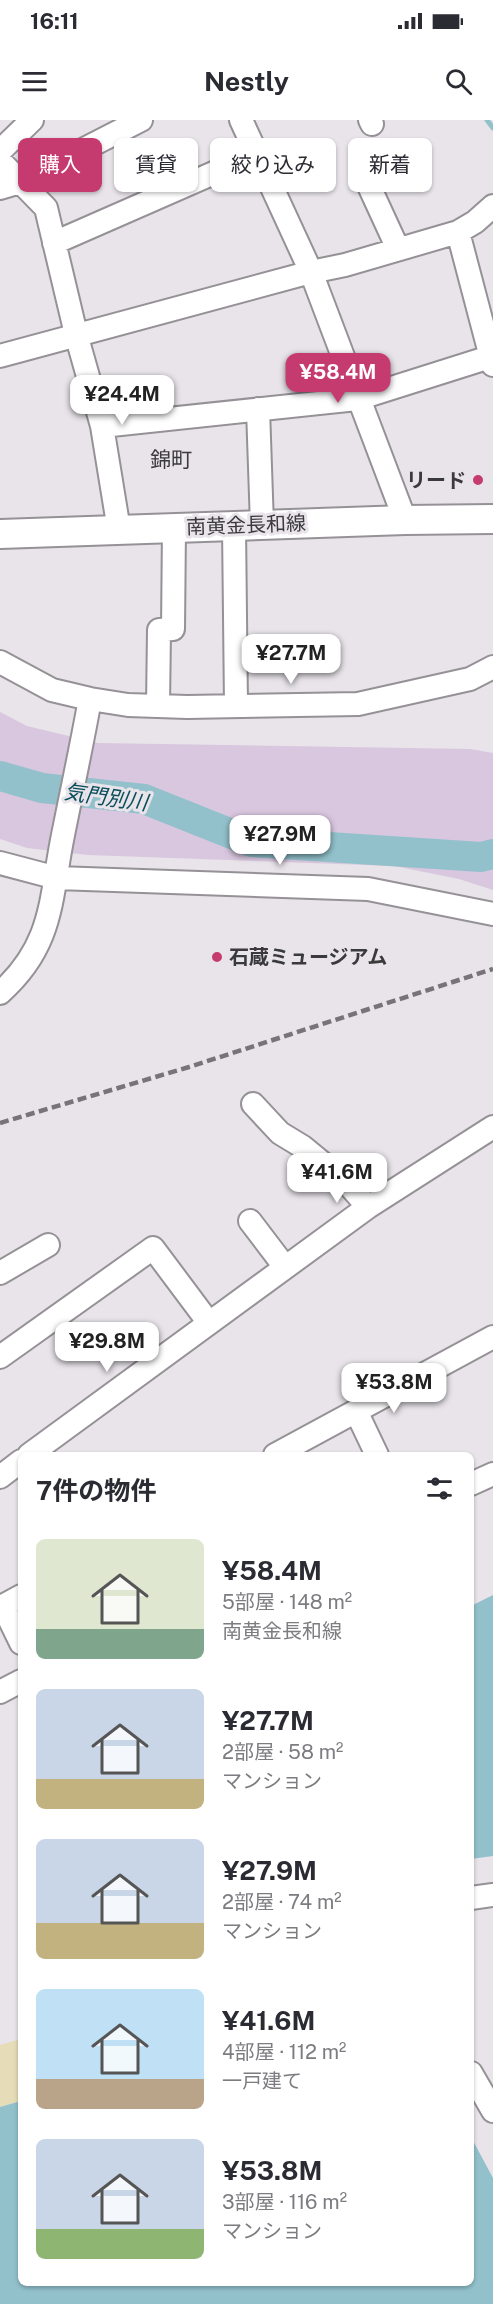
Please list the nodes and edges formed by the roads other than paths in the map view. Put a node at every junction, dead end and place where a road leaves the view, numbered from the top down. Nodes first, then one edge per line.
1 (32, 120) edge
2 (141, 120) edge
3 (241, 120) edge
4 (249, 138) edge
5 (0, 151) edge
6 (0, 161) edge
7 (210, 175) edge
8 (10, 185) edge
9 (274, 192) edge
10 (372, 192) edge
11 (493, 206) edge
12 (458, 231) junction
13 (54, 243) junction
14 (398, 249) junction
15 (311, 272) junction
16 (76, 334) junction
17 (0, 356) edge
18 (492, 359) edge
19 (357, 399) junction
20 (258, 409) junction
21 (102, 426) junction
22 (493, 519) edge
23 (405, 520) junction
24 (262, 525) junction
25 (234, 526) junction
26 (174, 528) junction
27 (119, 530) junction
28 (0, 534) edge
29 (0, 662) edge
30 (493, 667) edge
31 (90, 699) junction
32 (158, 706) junction
33 (236, 706) junction
34 (0, 863) edge
35 (58, 867) junction
36 (493, 914) edge
37 (0, 993) edge
38 (253, 1104) dead end
39 (493, 1127) edge
40 (368, 1207) junction
41 (250, 1221) dead end
42 (48, 1245) dead end
43 (285, 1268) junction
44 (0, 1273) edge
45 (209, 1323) junction
46 (493, 1337) edge
47 (0, 1357) edge
48 (356, 1411) junction
49 (33, 1452) edge
50 (281, 1452) edge
51 (376, 1452) edge
52 (18, 1463) edge
53 (493, 1474) edge
54 (0, 1477) edge
55 (474, 1483) edge
56 (12, 1601) edge
57 (18, 1629) edge
58 (18, 1683) edge
59 (0, 1692) edge
60 (493, 1895) edge
61 (474, 1898) edge
62 (474, 2078) edge
63 (493, 2111) edge

1 - 5 street
2 - 8 street
3 - 4 street
6 - 8 street
7 - 13 street
8 - 13 street
9 - 15 street
10 - 14 street
11 - 12 street
12 - 14 street
12 - 18 street
13 - 16 street
14 - 15 street
15 - 16 street
15 - 19 street
16 - 17 street
16 - 21 street
18 - 19 street
19 - 20 street
19 - 23 street
20 - 21 street
20 - 24 street
21 - 27 street
22 - 23 main road, 南黄金長和線
23 - 24 main road, 南黄金長和線
24 - 25 main road, 南黄金長和線
25 - 26 main road, 南黄金長和線
25 - 33 street
26 - 27 main road, 南黄金長和線
26 - 32 street
27 - 28 main road, 南黄金長和線
29 - 31 street
30 - 33 street
31 - 32 street
31 - 35 street
32 - 33 street
34 - 35 street
35 - 36 street
35 - 37 street
38 - 40 street
39 - 40 street
40 - 43 street
41 - 43 street
42 - 44 street
43 - 45 street
45 - 47 street
45 - 49 street
46 - 48 street
48 - 50 street
48 - 51 street
52 - 54 street
53 - 55 street
56 - 57 street
58 - 59 street
60 - 61 street
62 - 63 street

